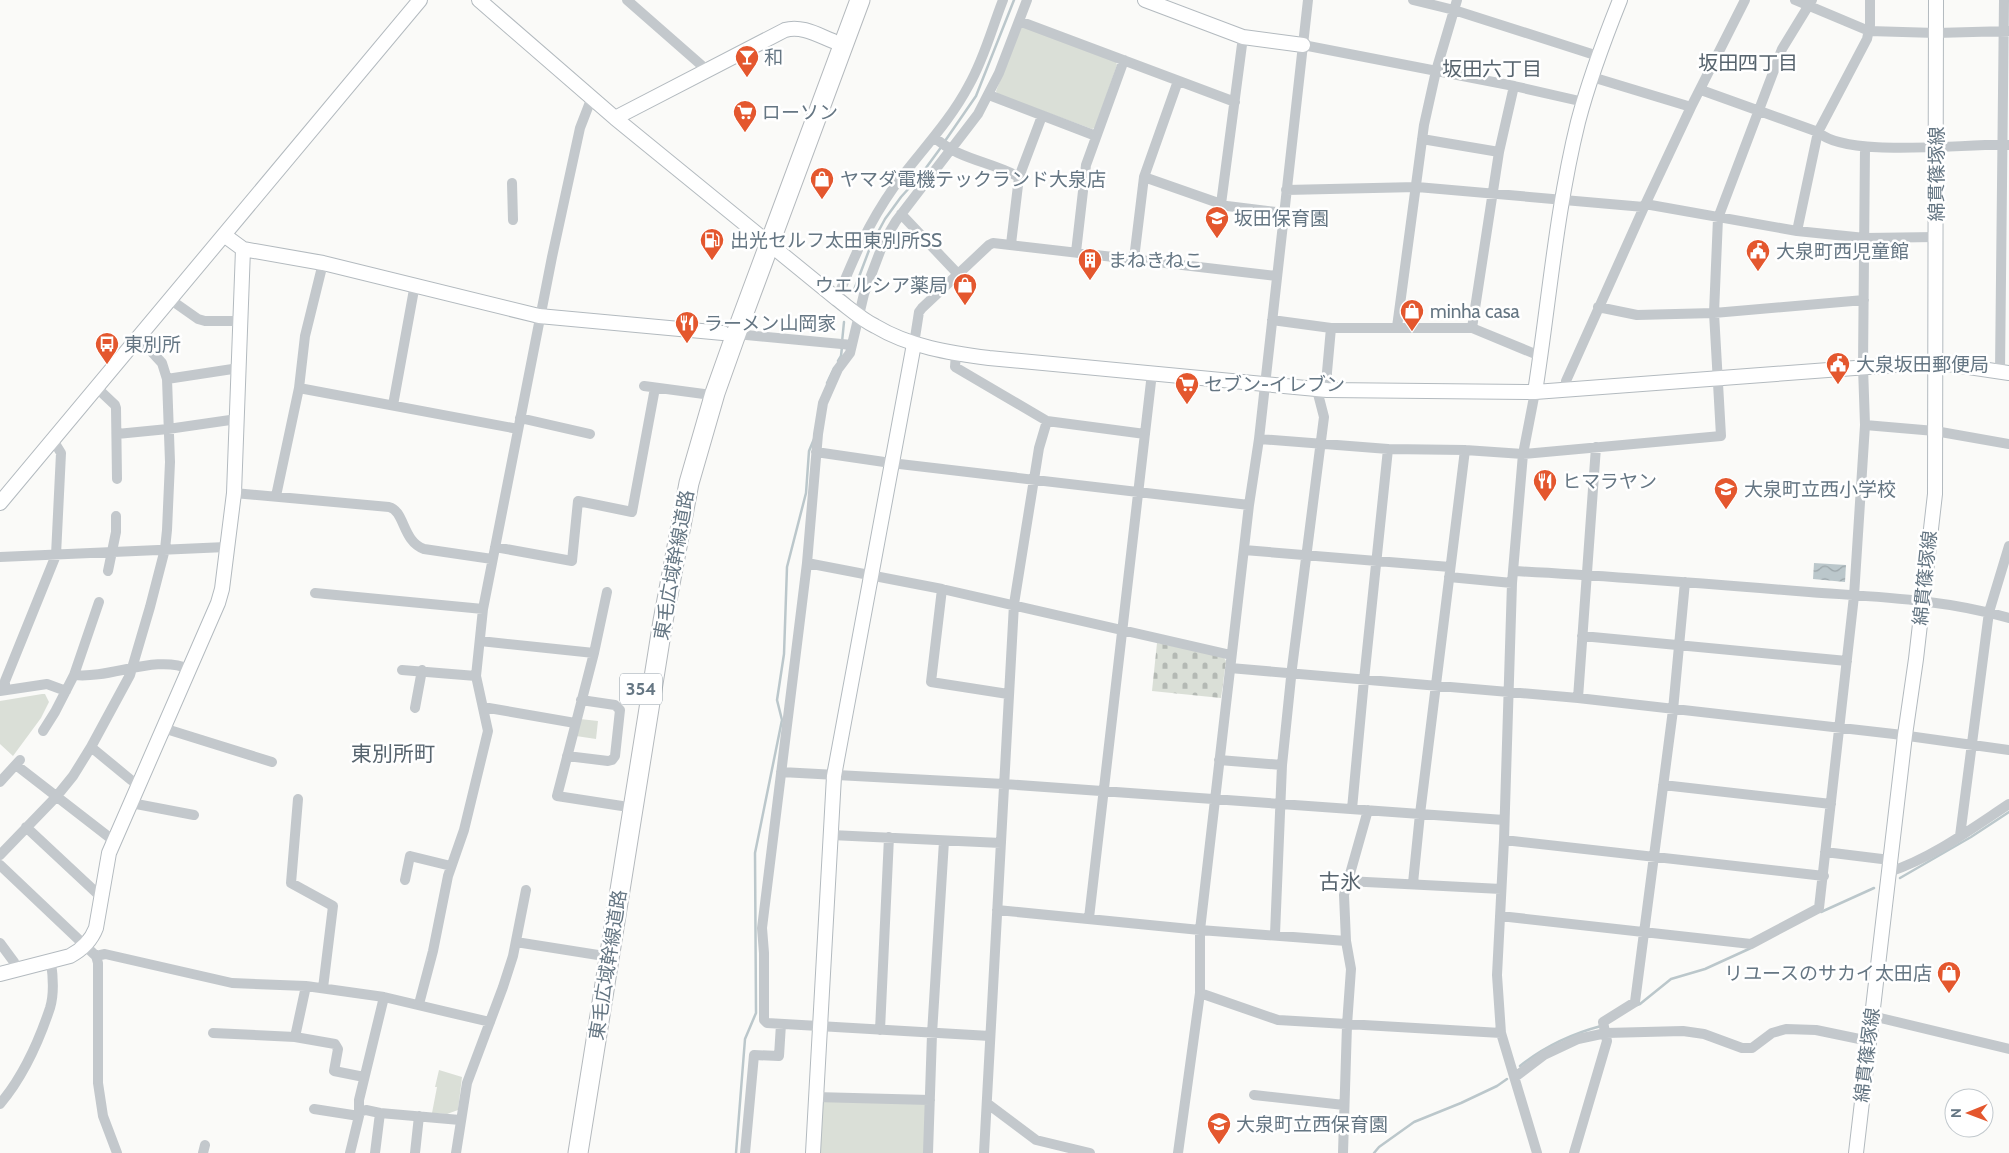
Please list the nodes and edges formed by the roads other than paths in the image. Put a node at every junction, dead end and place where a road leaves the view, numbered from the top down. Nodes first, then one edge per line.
1 (420, 0) edge
2 (479, 0) edge
3 (627, 0) edge
4 (848, 0) edge
5 (860, 0) edge
6 (1003, 0) edge
7 (1027, 0) edge
8 (1144, 0) edge
9 (1308, 0) edge
10 (1413, 0) edge
11 (1620, 0) edge
12 (1745, 0) edge
13 (1795, 0) edge
14 (1870, 0) edge
15 (1936, 0) edge
16 (2004, 0) edge
17 (1811, 3) edge
18 (1456, 5) edge
19 (1019, 21) junction
20 (2006, 31) edge
21 (1869, 32) junction
22 (1936, 33) junction
23 (1242, 37) junction
24 (833, 41) junction
25 (1302, 45) junction
26 (1598, 56) junction
27 (1124, 60) junction
28 (708, 71) junction
29 (1436, 71) junction
30 (1592, 77) junction
31 (1178, 81) junction
32 (1514, 86) junction
33 (1701, 90) junction
34 (989, 95) junction
35 (592, 97) junction
36 (1235, 102) junction
37 (1584, 102) junction
38 (1691, 107) junction
39 (1760, 111) junction
40 (1042, 116) junction
41 (616, 118) junction
42 (1818, 132) junction
43 (1096, 136) junction
44 (934, 137) junction
45 (1422, 139) junction
46 (2006, 145) edge
47 (1865, 147) junction
48 (1935, 147) junction
49 (952, 150) junction
50 (1499, 152) junction
51 (1018, 177) junction
52 (1144, 177) junction
53 (512, 183) dead end
54 (1417, 187) junction
55 (1286, 190) junction
56 (1492, 193) junction
57 (1563, 200) junction
58 (1220, 204) junction
59 (1645, 206) junction
60 (1284, 213) junction
61 (901, 214) junction
62 (1718, 218) junction
63 (513, 220) dead end
64 (1797, 231) junction
65 (224, 235) junction
66 (1936, 237) junction
67 (1865, 238) junction
68 (764, 239) junction
69 (1011, 244) junction
70 (243, 249) junction
71 (1076, 252) junction
72 (1134, 259) junction
73 (323, 263) junction
74 (2005, 263) edge
75 (957, 273) junction
76 (1276, 276) junction
77 (415, 284) junction
78 (837, 299) junction
79 (171, 300) junction
80 (1864, 300) junction
81 (1598, 307) junction
82 (1714, 313) junction
83 (858, 315) junction
84 (539, 316) junction
85 (1272, 320) junction
86 (241, 321) junction
87 (1397, 327) junction
88 (1331, 328) junction
89 (1472, 328) junction
90 (730, 334) junction
91 (139, 338) junction
92 (914, 344) junction
93 (852, 345) junction
94 (956, 354) junction
95 (1540, 356) junction
96 (1935, 362) junction
97 (1863, 367) junction
98 (239, 368) junction
99 (2005, 372) edge
100 (1152, 373) junction
101 (1717, 378) junction
102 (167, 379) junction
103 (1264, 385) junction
104 (644, 386) dead end
105 (97, 388) junction
106 (299, 388) junction
107 (655, 388) junction
108 (1322, 390) junction
109 (1567, 390) junction
110 (1534, 392) junction
111 (704, 394) junction
112 (393, 405) junction
113 (520, 418) junction
114 (237, 419) junction
115 (1048, 422) junction
116 (1865, 425) junction
117 (168, 429) junction
118 (518, 429) junction
119 (1935, 431) junction
120 (117, 434) junction
121 (590, 434) dead end
122 (1145, 434) junction
123 (1259, 439) junction
124 (53, 440) junction
125 (1320, 444) junction
126 (2009, 444) edge
127 (1596, 447) junction
128 (1388, 448) junction
129 (1465, 450) junction
130 (816, 452) junction
131 (1523, 454) junction
132 (891, 463) junction
133 (117, 479) dead end
134 (1035, 479) junction
135 (1138, 491) junction
136 (234, 493) junction
137 (276, 496) junction
138 (0, 504) edge
139 (1249, 505) junction
140 (116, 516) dead end
141 (2009, 546) edge
142 (226, 547) junction
143 (495, 547) junction
144 (164, 549) junction
145 (1244, 550) junction
146 (112, 552) junction
147 (56, 554) junction
148 (1306, 555) junction
149 (0, 557) edge
150 (492, 559) junction
151 (1376, 562) junction
152 (806, 564) junction
153 (108, 571) dead end
154 (1450, 572) junction
155 (1513, 572) junction
156 (871, 576) junction
157 (1587, 576) junction
158 (1686, 582) junction
159 (1512, 583) junction
160 (942, 589) junction
161 (607, 592) dead end
162 (315, 593) dead end
163 (1854, 596) junction
164 (1923, 601) junction
165 (99, 602) dead end
166 (1014, 604) junction
167 (483, 609) junction
168 (1989, 612) junction
169 (2009, 618) edge
170 (1122, 629) junction
171 (1582, 636) junction
172 (480, 641) junction
173 (1679, 644) junction
174 (594, 653) junction
175 (1231, 654) junction
176 (1847, 661) junction
177 (1230, 668) junction
178 (132, 669) junction
179 (189, 669) junction
180 (402, 670) dead end
181 (422, 670) junction
182 (1291, 674) junction
183 (74, 675) junction
184 (476, 676) junction
185 (1364, 680) junction
186 (1437, 685) junction
187 (3, 691) edge
188 (66, 691) junction
189 (1509, 692) junction
190 (1008, 694) junction
191 (1578, 698) junction
192 (582, 700) junction
193 (483, 707) junction
194 (415, 708) dead end
195 (1673, 710) junction
196 (575, 724) junction
197 (163, 728) junction
198 (1840, 728) junction
199 (43, 731) dead end
200 (1905, 735) junction
201 (1971, 745) junction
202 (91, 747) junction
203 (2009, 750) edge
204 (567, 756) junction
205 (1219, 760) junction
206 (272, 762) dead end
207 (1282, 765) junction
208 (781, 772) junction
209 (2, 776) edge
210 (834, 776) junction
211 (139, 784) junction
212 (1004, 784) junction
213 (1663, 784) junction
214 (1103, 792) junction
215 (56, 797) junction
216 (1215, 798) junction
217 (298, 799) dead end
218 (131, 802) junction
219 (1280, 802) junction
220 (1831, 804) junction
221 (2009, 804) edge
222 (622, 806) junction
223 (1352, 809) junction
224 (1368, 810) junction
225 (1420, 814) junction
226 (194, 816) dead end
227 (1504, 820) junction
228 (26, 827) junction
229 (831, 835) junction
230 (1960, 836) junction
231 (889, 837) junction
232 (1504, 840) junction
233 (114, 841) junction
234 (944, 841) junction
235 (1001, 843) junction
236 (1825, 852) junction
237 (0, 855) edge
238 (1653, 856) junction
239 (0, 865) edge
240 (450, 866) junction
241 (1890, 866) junction
242 (1824, 876) junction
243 (405, 880) dead end
244 (1347, 880) junction
245 (1413, 883) junction
246 (1501, 889) junction
247 (526, 890) dead end
248 (101, 897) junction
249 (997, 910) junction
250 (1500, 916) junction
251 (1089, 918) junction
252 (1200, 930) junction
253 (1644, 932) junction
254 (1275, 934) junction
255 (1346, 941) junction
256 (516, 942) junction
257 (0, 943) edge
258 (86, 945) junction
259 (598, 955) junction
260 (96, 956) junction
261 (51, 962) junction
262 (17, 970) junction
263 (0, 974) edge
264 (306, 986) junction
265 (323, 988) junction
266 (1200, 993) junction
267 (384, 997) junction
268 (419, 1004) junction
269 (1872, 1016) junction
270 (490, 1022) junction
271 (781, 1024) junction
272 (1347, 1025) junction
273 (819, 1026) junction
274 (880, 1030) junction
275 (213, 1033) dead end
276 (1501, 1033) junction
277 (1606, 1033) junction
278 (932, 1034) junction
279 (990, 1036) junction
280 (295, 1037) junction
281 (1869, 1041) junction
282 (2009, 1049) edge
283 (364, 1077) junction
284 (1514, 1077) junction
285 (1254, 1095) dead end
286 (815, 1096) junction
287 (930, 1100) junction
288 (0, 1104) edge
289 (988, 1104) junction
290 (1344, 1105) junction
291 (314, 1109) dead end
292 (380, 1113) junction
293 (359, 1114) junction
294 (419, 1116) junction
295 (460, 1120) junction
296 (1048, 1148) edge
297 (117, 1153) edge
298 (350, 1153) edge
299 (375, 1153) edge
300 (415, 1153) edge
301 (456, 1153) edge
302 (566, 1153) edge
303 (578, 1153) edge
304 (745, 1153) edge
305 (813, 1153) edge
306 (928, 1153) edge
307 (984, 1153) edge
308 (1090, 1153) edge
309 (1178, 1153) edge
310 (1343, 1153) edge
311 (1537, 1153) edge
312 (1574, 1153) edge
313 (1856, 1153) edge

1 - 65 street
2 - 35 street
3 - 28 street
4 - 24 highway, 東毛広域幹線道路 / 354
5 - 68 highway, 東毛広域幹線道路 / 354
6 - 44 street
7 - 19 street
8 - 23 street
9 - 25 street
10 - 18 street
11 - 26 street
12 - 33 street
13 - 17 street
14 - 21 street
15 - 22 street, 綿貫篠塚線
16 - 20 street
17 - 21 street
17 - 39 street
18 - 26 street
18 - 29 street
19 - 27 street
19 - 34 street
20 - 22 street
20 - 46 street
21 - 22 street
21 - 42 street
22 - 48 street, 綿貫篠塚線
23 - 25 street
23 - 36 street
24 - 28 street
24 - 68 highway, 東毛広域幹線道路 / 354
25 - 29 street
25 - 55 street
26 - 30 street
27 - 31 street
27 - 43 street
28 - 41 street
29 - 32 street
29 - 45 street
30 - 37 street
30 - 38 street
31 - 36 street
31 - 52 street
32 - 37 street
32 - 50 street
33 - 38 street
33 - 39 street
34 - 40 street
34 - 49 street
35 - 41 street
35 - 84 street
36 - 58 street
37 - 57 street
38 - 59 street
39 - 42 street
39 - 62 street
40 - 43 street
40 - 51 street
41 - 68 street
42 - 47 street
42 - 64 street
43 - 71 street
44 - 49 street
44 - 78 street
45 - 50 street
45 - 54 street
46 - 48 street
46 - 74 street
47 - 48 street
47 - 67 street
48 - 66 street, 綿貫篠塚線
49 - 51 street
49 - 61 street
50 - 56 street
51 - 69 street
52 - 58 street
52 - 72 street
53 - 63 street
54 - 55 street
54 - 56 street
54 - 87 street
55 - 60 street
56 - 57 street
56 - 89 street
57 - 59 street
57 - 95 street
58 - 60 street
59 - 62 street
59 - 81 street
60 - 76 street
61 - 75 street
61 - 83 street
62 - 64 street
62 - 82 street
64 - 67 street
65 - 70 street
65 - 79 street
66 - 67 street
66 - 96 street, 綿貫篠塚線
67 - 80 street
68 - 78 street
68 - 90 highway, 東毛広域幹線道路 / 354
69 - 71 street
69 - 75 street
70 - 73 street
70 - 86 street
71 - 72 street
72 - 76 street
73 - 77 street
73 - 106 street
74 - 99 street
75 - 92 street
76 - 85 street
77 - 84 street
77 - 112 street
78 - 83 street
79 - 86 street
79 - 91 street
80 - 82 street
80 - 97 street
81 - 82 street
81 - 109 street
82 - 101 street
83 - 92 street
83 - 93 street
84 - 90 street
84 - 113 street
85 - 88 street
85 - 103 street
86 - 98 street
87 - 88 street
87 - 89 street
88 - 108 street
89 - 95 street
90 - 93 street
90 - 111 highway, 東毛広域幹線道路 / 354
90 - 303 highway, 東毛広域幹線道路 / 354
91 - 102 street
91 - 105 street
92 - 94 street
92 - 132 street
93 - 130 street
94 - 100 street
94 - 115 street
95 - 110 street
96 - 97 street
96 - 99 street
96 - 119 street, 綿貫篠塚線
97 - 101 street
97 - 116 street
98 - 102 street
98 - 114 street
100 - 103 street
100 - 122 street
101 - 109 street
101 - 127 street
102 - 117 street
103 - 108 street
103 - 123 street
104 - 107 street
105 - 120 street
105 - 124 street
106 - 112 street
106 - 137 street
107 - 111 street
107 - 143 street
108 - 110 street
108 - 125 street
109 - 110 street
110 - 131 street
111 - 222 highway, 東毛広域幹線道路 / 354
112 - 118 street
113 - 118 street
113 - 121 street
114 - 117 street
114 - 136 street
115 - 122 street
115 - 134 street
116 - 119 street
116 - 163 street
117 - 120 street
117 - 144 street
118 - 143 street
119 - 126 street
119 - 164 street, 綿貫篠塚線
120 - 133 street
122 - 135 street
123 - 125 street
123 - 139 street
124 - 138 street
124 - 147 street
125 - 128 street
125 - 148 street
127 - 131 street
127 - 157 street
128 - 129 street
128 - 151 street
129 - 131 street
129 - 154 street
130 - 132 street
130 - 152 street
131 - 155 street
132 - 134 street
132 - 156 street
134 - 135 street
134 - 166 street
135 - 139 street
135 - 170 street
136 - 137 street
136 - 142 street
137 - 150 street
139 - 145 street
140 - 146 street
141 - 168 street
142 - 144 street
142 - 179 street
143 - 150 street
144 - 146 street
144 - 178 street
145 - 148 street
145 - 175 street
146 - 147 street
146 - 153 street
147 - 149 street
147 - 187 street
148 - 151 street
148 - 182 street
150 - 167 street
151 - 154 street
151 - 185 street
152 - 156 street
152 - 208 street
154 - 159 street
154 - 186 street
155 - 157 street
155 - 159 street
156 - 160 street
156 - 210 street
157 - 158 street
157 - 171 street
158 - 163 street
158 - 173 street
159 - 189 street
160 - 166 street
160 - 190 street
161 - 174 street
162 - 167 street
163 - 164 street
163 - 176 street
164 - 168 street
164 - 200 street, 綿貫篠塚線
165 - 183 street
166 - 170 street
166 - 190 street
167 - 172 street
168 - 169 street
168 - 201 street
170 - 175 street
170 - 214 street
171 - 173 street
171 - 191 street
172 - 174 street
172 - 184 street
173 - 176 street
173 - 195 street
174 - 192 street
175 - 177 street
176 - 198 street
177 - 182 street
177 - 205 street
178 - 179 street
178 - 183 street
178 - 202 street
179 - 197 street
180 - 181 street
181 - 184 street
181 - 194 street
182 - 185 street
182 - 207 street
183 - 188 street
184 - 193 street
185 - 186 street
185 - 223 street
186 - 189 street
186 - 225 street
187 - 188 street
188 - 199 street
189 - 191 street
189 - 227 street
190 - 212 street
191 - 195 street
192 - 196 street
192 - 204 street
193 - 196 street
193 - 240 street
195 - 198 street
195 - 213 street
196 - 204 street
197 - 206 street
197 - 211 street
198 - 200 street
198 - 220 street
200 - 201 street
200 - 241 street, 綿貫篠塚線
201 - 203 street
201 - 230 street
202 - 211 street
202 - 215 street
204 - 222 street
205 - 207 street
205 - 216 street
207 - 219 street
208 - 210 street
208 - 271 street
209 - 215 street
210 - 212 street
210 - 229 street
211 - 218 street
212 - 214 street
212 - 235 street
213 - 220 street
213 - 238 street
214 - 216 street
214 - 251 street
215 - 228 street
215 - 233 street
216 - 219 street
216 - 252 street
217 - 265 street
218 - 226 street
218 - 233 street
219 - 223 street
219 - 254 street
220 - 236 street
221 - 230 street
222 - 259 highway, 東毛広域幹線道路 / 354
223 - 224 street
224 - 225 street
224 - 244 street
225 - 227 street
225 - 245 street
227 - 232 street
228 - 237 street
228 - 248 street
229 - 231 street
229 - 273 street
230 - 241 street
231 - 234 street
231 - 274 street
232 - 238 street
232 - 246 street
233 - 248 street
234 - 235 street
234 - 278 street
235 - 249 street
236 - 241 street
236 - 242 street
238 - 242 street
238 - 253 street
239 - 258 street
240 - 243 street
240 - 268 street
241 - 269 street, 綿貫篠塚線
242 - 253 street
244 - 245 street
244 - 255 street
245 - 246 street
246 - 250 street
247 - 256 street
248 - 258 street
249 - 251 street
249 - 279 street
250 - 253 street
250 - 276 street
251 - 252 street
252 - 254 street
252 - 266 street
253 - 277 street
254 - 255 street
255 - 272 street
256 - 259 street
256 - 270 street
257 - 262 street
258 - 260 street
258 - 261 street
259 - 302 highway, 東毛広域幹線道路 / 354
260 - 264 street
260 - 297 street
261 - 262 street
261 - 288 street
262 - 263 street
264 - 265 street
264 - 280 street
265 - 267 street
266 - 272 street
266 - 309 street
267 - 268 street
267 - 283 street
268 - 270 street
269 - 281 street, 綿貫篠塚線
269 - 282 street
270 - 295 street
271 - 273 street
271 - 304 street
272 - 276 street
272 - 290 street
273 - 274 street
273 - 286 street
274 - 278 street
275 - 280 street
276 - 284 street
277 - 281 street
277 - 284 street
277 - 312 street
278 - 279 street
278 - 287 street
279 - 289 street
280 - 283 street
281 - 313 street, 綿貫篠塚線
283 - 293 street
284 - 311 street
285 - 290 street
286 - 287 street
286 - 305 street
287 - 306 street
289 - 296 street
289 - 307 street
290 - 310 street
291 - 293 street
292 - 293 street
292 - 294 street
292 - 299 street
293 - 298 street
294 - 295 street
294 - 300 street
295 - 301 street
296 - 308 street

